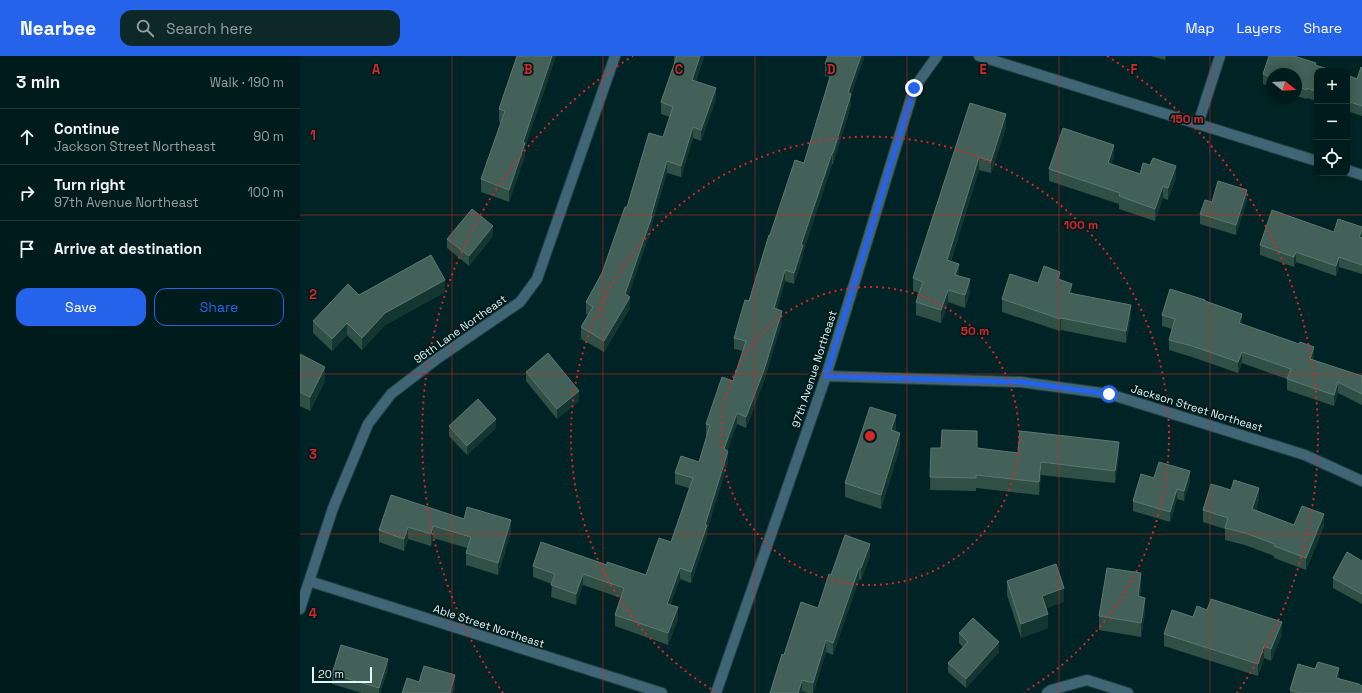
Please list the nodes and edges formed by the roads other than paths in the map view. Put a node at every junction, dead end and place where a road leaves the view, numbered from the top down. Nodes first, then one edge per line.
1 (615, 56) edge
2 (937, 56) edge
3 (979, 56) edge
4 (1220, 56) edge
5 (1198, 124) junction
6 (1314, 160) edge
7 (1350, 171) edge
8 (1362, 175) edge
9 (826, 376) junction
10 (1362, 481) edge
11 (309, 581) junction
12 (300, 610) edge
13 (1049, 692) edge
14 (662, 693) edge
15 (716, 693) edge
16 (1128, 693) edge

1 - 11 street, 96th Lane Northeast
2 - 9 street, 97th Avenue Northeast
3 - 5 street
4 - 5 street
5 - 6 street
7 - 8 street
9 - 10 street, Jackson Street Northeast
9 - 15 street, 97th Avenue Northeast
11 - 12 street, 96th Lane Northeast
11 - 14 street, Able Street Northeast
13 - 16 street

